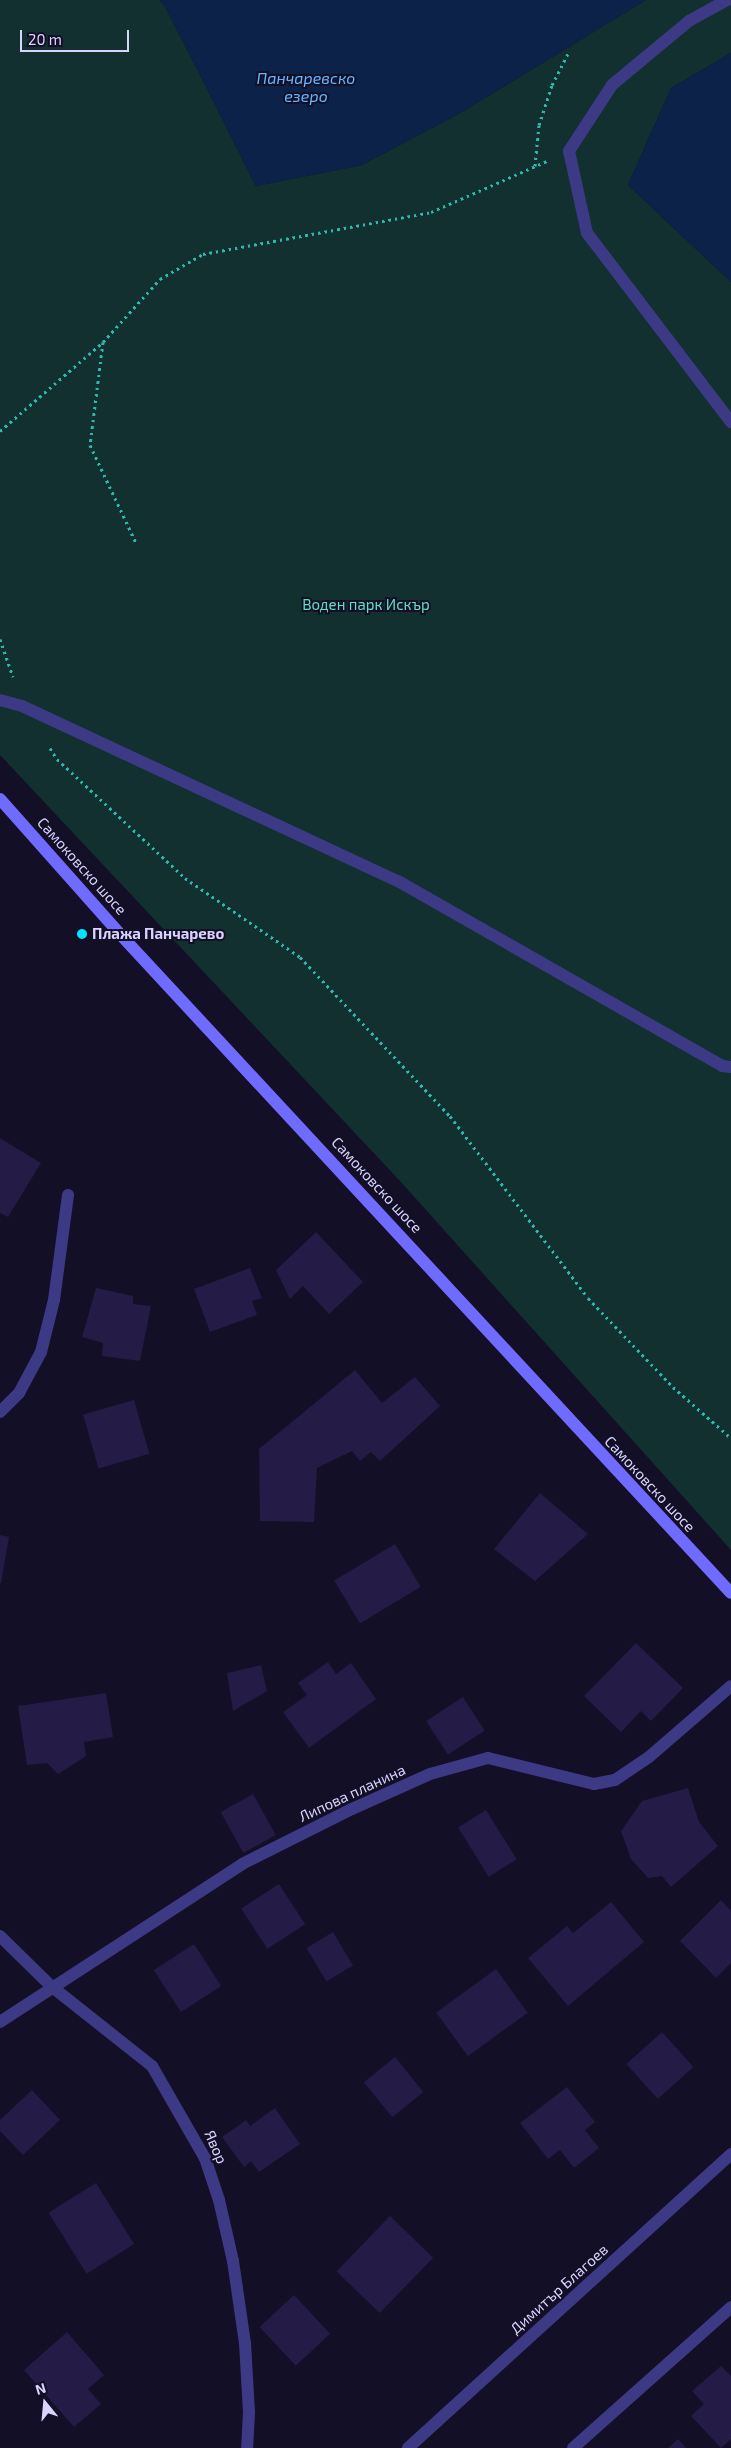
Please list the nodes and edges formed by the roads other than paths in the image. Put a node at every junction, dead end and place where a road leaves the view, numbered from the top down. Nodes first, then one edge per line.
1 (728, 0) edge
2 (731, 422) edge
3 (0, 700) edge
4 (0, 799) edge
5 (731, 1067) edge
6 (68, 1195) dead end
7 (0, 1412) edge
8 (731, 1593) edge
9 (731, 1686) edge
10 (0, 1936) edge
11 (51, 1986) junction
12 (0, 2022) edge
13 (731, 2154) edge
14 (731, 2307) edge
15 (247, 2448) edge
16 (408, 2448) edge
17 (573, 2448) edge

1 - 2 street
3 - 5 street
4 - 8 main road, Самоковско шосе
6 - 7 street
9 - 11 street, Липова планина
10 - 11 street, Явор
11 - 12 street, Липова планина
11 - 15 street, Явор
13 - 16 street, Димитър Благоев
14 - 17 street

